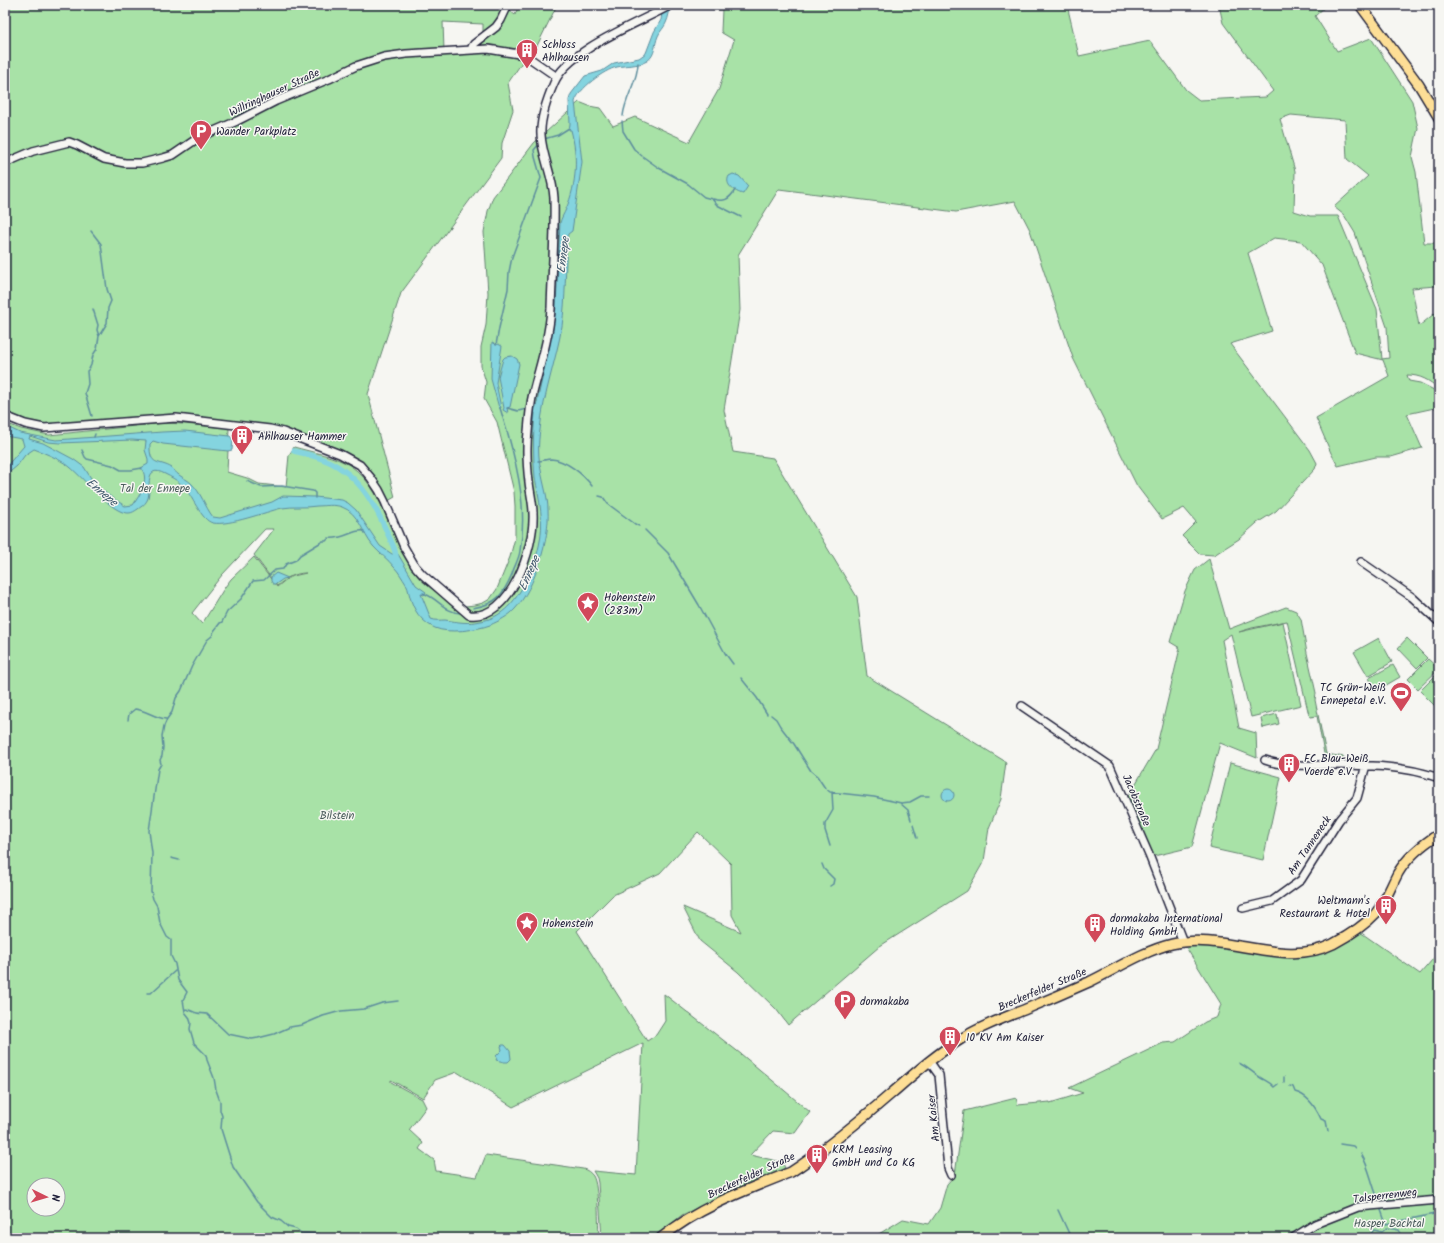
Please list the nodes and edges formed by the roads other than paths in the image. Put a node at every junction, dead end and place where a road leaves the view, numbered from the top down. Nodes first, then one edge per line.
1 (508, 5) edge
2 (671, 5) edge
3 (1360, 5) edge
4 (472, 50) junction
5 (557, 77) junction
6 (1439, 116) edge
7 (5, 163) edge
8 (5, 416) edge
9 (1361, 562) dead end
10 (1439, 622) edge
11 (1022, 706) dead end
12 (1265, 760) dead end
13 (1366, 765) junction
14 (1439, 778) edge
15 (1439, 834) edge
16 (1243, 908) dead end
17 (1183, 942) junction
18 (929, 1061) junction
19 (951, 1175) dead end
20 (1439, 1200) edge
21 (661, 1238) edge
22 (1293, 1238) edge

1 - 4 street
2 - 5 street
3 - 6 main road
4 - 5 street, Willringhauser Straße
4 - 7 street, Willringhauser Straße
5 - 8 street
9 - 10 street
11 - 17 street, Jacobstraße
12 - 13 street
13 - 14 street
13 - 16 street, Am Tanneneck
15 - 17 main road, Breckerfelder Straße
17 - 18 main road, Breckerfelder Straße
18 - 19 street, Am Kaiser
18 - 21 main road, Breckerfelder Straße
20 - 22 street, Talsperrenweg

